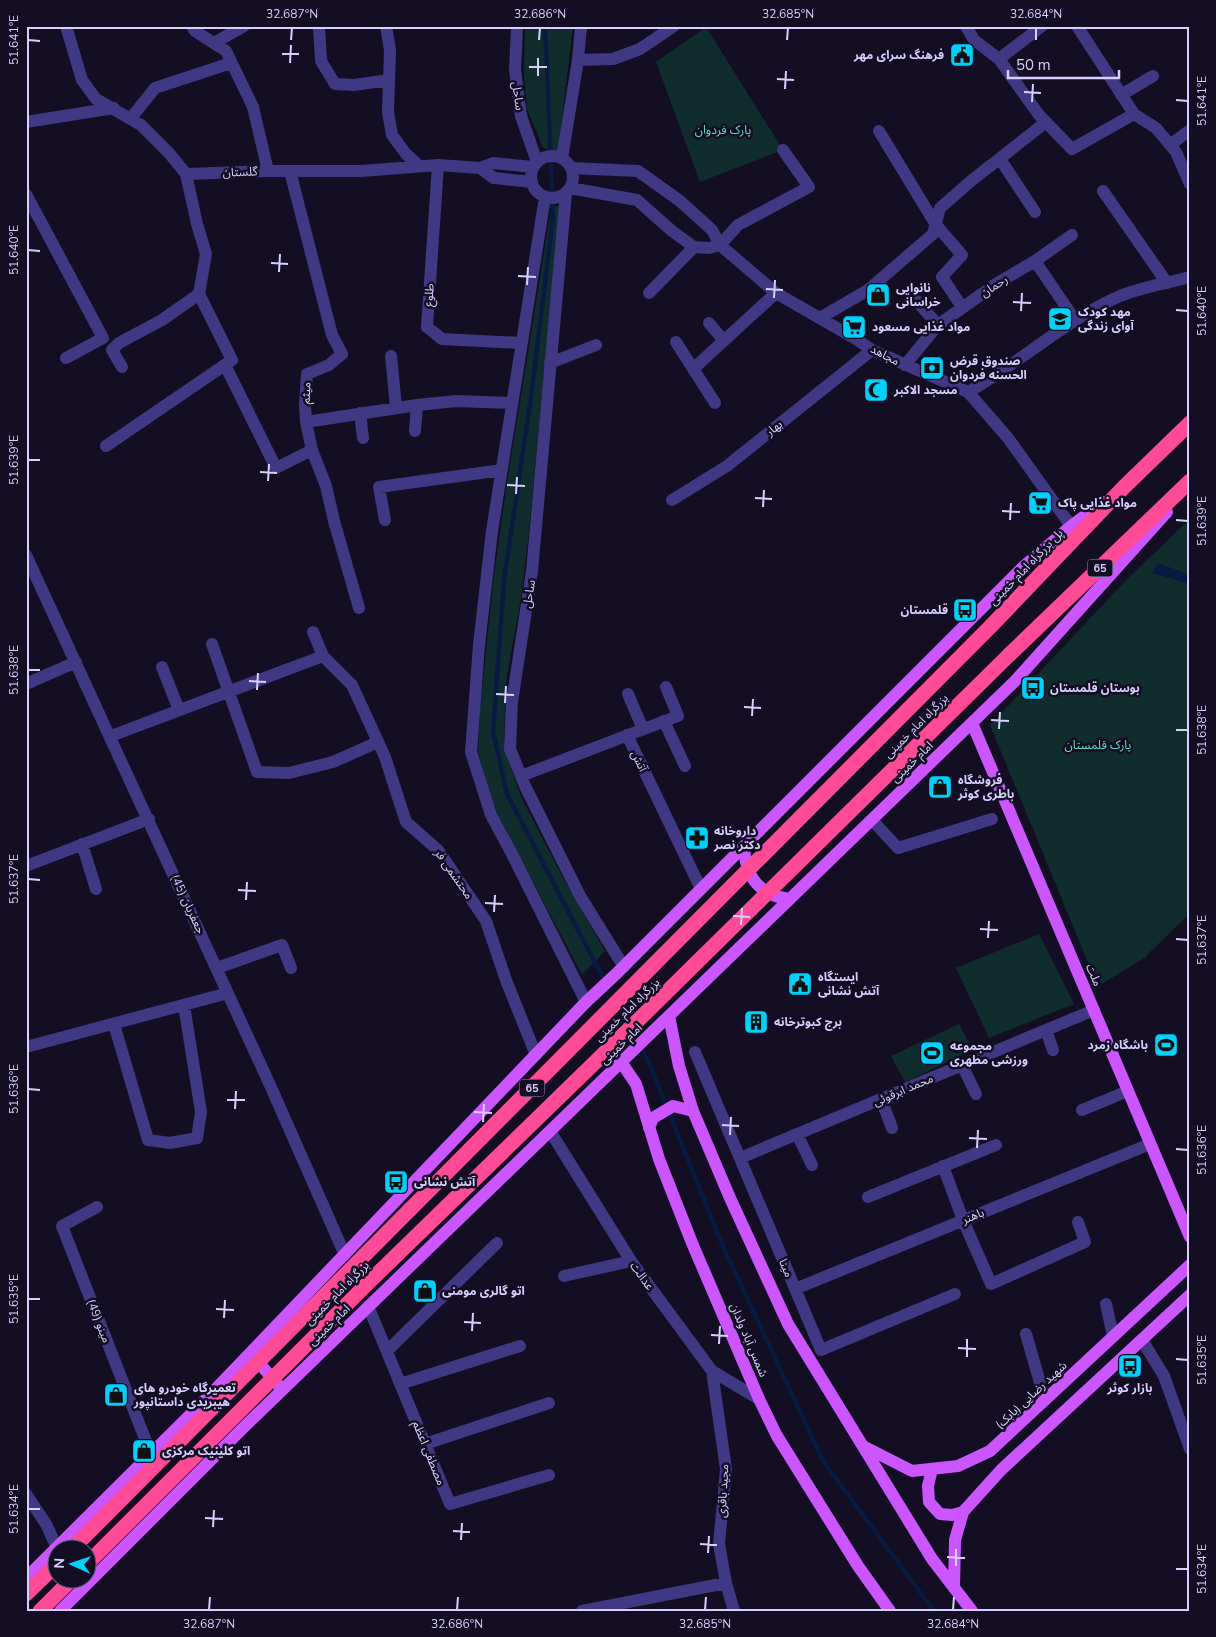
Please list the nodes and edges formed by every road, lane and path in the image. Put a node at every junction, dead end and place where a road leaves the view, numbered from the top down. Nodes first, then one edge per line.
1 (66, 26) edge
2 (192, 26) edge
3 (244, 26) edge
4 (319, 26) edge
5 (386, 26) edge
6 (517, 26) edge
7 (581, 26) edge
8 (674, 26) edge
9 (966, 26) edge
10 (1042, 26) edge
11 (1077, 26) edge
12 (214, 43) junction
13 (999, 59) junction
14 (578, 60) junction
15 (231, 63) junction
16 (1153, 76) dead end
17 (389, 80) junction
18 (1121, 95) junction
19 (114, 108) junction
20 (1134, 114) junction
21 (131, 118) junction
22 (26, 122) edge
23 (1046, 122) junction
24 (1190, 130) edge
25 (879, 131) dead end
26 (1170, 145) junction
27 (784, 150) dead end
28 (562, 158) junction
29 (1000, 158) junction
30 (438, 164) junction
31 (535, 165) junction
32 (419, 166) junction
33 (480, 168) junction
34 (571, 168) junction
35 (268, 170) junction
36 (290, 171) junction
37 (186, 174) junction
38 (532, 182) junction
39 (1190, 184) edge
40 (568, 190) junction
41 (1103, 191) dead end
42 (26, 194) edge
43 (545, 197) junction
44 (1035, 212) dead end
45 (936, 225) junction
46 (1072, 235) dead end
47 (720, 244) junction
48 (694, 247) junction
49 (1035, 261) junction
50 (1190, 276) edge
51 (1167, 283) junction
52 (649, 293) dead end
53 (776, 293) junction
54 (199, 294) junction
55 (913, 297) dead end
56 (962, 307) junction
57 (820, 318) junction
58 (1075, 320) junction
59 (709, 323) dead end
60 (938, 325) junction
61 (724, 341) junction
62 (676, 342) dead end
63 (522, 344) junction
64 (596, 345) dead end
65 (872, 350) junction
66 (391, 356) dead end
67 (66, 358) dead end
68 (229, 362) junction
69 (550, 362) junction
70 (905, 365) junction
71 (122, 366) dead end
72 (693, 369) junction
73 (968, 392) junction
74 (512, 402) junction
75 (715, 403) dead end
76 (417, 405) junction
77 (396, 407) junction
78 (360, 413) junction
79 (306, 422) junction
80 (1190, 423) edge
81 (415, 431) dead end
82 (363, 438) dead end
83 (106, 446) dead end
84 (312, 450) junction
85 (502, 470) junction
86 (1190, 481) edge
87 (1190, 486) edge
88 (1124, 487) junction
89 (672, 500) dead end
90 (385, 520) dead end
91 (1071, 526) junction
92 (26, 555) edge
93 (359, 608) dead end
94 (992, 625) joint
95 (313, 632) dead end
96 (212, 644) dead end
97 (323, 656) junction
98 (76, 662) junction
99 (162, 667) dead end
100 (26, 684) edge
101 (666, 687) dead end
102 (228, 692) junction
103 (628, 694) dead end
104 (179, 710) junction
105 (664, 721) junction
106 (972, 723) junction
107 (643, 729) junction
108 (626, 735) junction
109 (111, 736) junction
110 (378, 742) junction
111 (686, 766) dead end
112 (521, 776) junction
113 (149, 818) junction
114 (992, 819) dead end
115 (872, 820) junction
116 (82, 844) junction
117 (744, 846) junction
118 (26, 866) edge
119 (718, 872) junction
120 (96, 888) dead end
121 (701, 889) junction
122 (790, 898) junction
123 (767, 921) junction
124 (624, 967) junction
125 (217, 968) junction
126 (291, 968) dead end
127 (228, 993) junction
128 (586, 1002) junction
129 (184, 1004) junction
130 (1094, 1010) junction
131 (669, 1016) junction
132 (114, 1024) junction
133 (1046, 1030) junction
134 (26, 1047) edge
135 (1052, 1050) dead end
136 (694, 1052) dead end
137 (536, 1055) junction
138 (621, 1062) junction
139 (962, 1065) junction
140 (1128, 1091) junction
141 (976, 1094) dead end
142 (881, 1099) junction
143 (1082, 1110) dead end
144 (693, 1111) junction
145 (649, 1128) junction
146 (892, 1128) dead end
147 (550, 1131) junction
148 (797, 1134) junction
149 (1150, 1144) junction
150 (996, 1145) dead end
151 (740, 1158) junction
152 (812, 1164) dead end
153 (943, 1166) junction
154 (868, 1198) dead end
155 (97, 1207) dead end
156 (963, 1220) junction
157 (1078, 1222) dead end
158 (1189, 1235) edge
159 (497, 1243) dead end
160 (345, 1256) junction
161 (631, 1261) junction
162 (1190, 1265) edge
163 (564, 1276) dead end
164 (795, 1289) junction
165 (955, 1294) dead end
166 (1190, 1295) edge
167 (1106, 1304) dead end
168 (368, 1306) junction
169 (1026, 1334) dead end
170 (1114, 1336) junction
171 (1142, 1340) junction
172 (520, 1346) dead end
173 (387, 1351) junction
174 (250, 1353) junction
175 (712, 1371) junction
176 (400, 1384) junction
177 (282, 1390) junction
178 (759, 1400) junction
179 (1045, 1400) junction
180 (549, 1403) dead end
181 (425, 1444) junction
182 (863, 1446) junction
183 (1190, 1448) edge
184 (151, 1454) junction
185 (932, 1469) junction
186 (549, 1475) dead end
187 (26, 1494) edge
188 (963, 1512) junction
189 (55, 1540) edge
190 (74, 1540) edge
191 (75, 1540) edge
192 (98, 1553) edge
193 (48, 1563) edge
194 (48, 1569) edge
195 (26, 1578) edge
196 (726, 1583) junction
197 (954, 1588) junction
198 (61, 1590) edge
199 (26, 1594) edge
200 (616, 1607) edge
201 (67, 1608) edge
202 (40, 1611) edge
203 (582, 1611) edge
204 (734, 1611) edge
205 (890, 1611) edge
206 (972, 1611) edge

1 - 19 street
2 - 12 street
3 - 12 street
4 - 17 street
5 - 17 street
6 - 31 street, ساحل
7 - 14 street
8 - 14 street
9 - 13 street
10 - 13 street
11 - 18 street
12 - 15 street
13 - 23 street
14 - 28 street
15 - 21 street
15 - 35 street
16 - 18 street
17 - 32 street
18 - 20 street
19 - 21 street
19 - 22 street
20 - 23 street
20 - 26 street
21 - 37 street
23 - 29 street
24 - 26 street
25 - 45 street
26 - 39 street
27 - 47 street
28 - 31 street
28 - 34 street
29 - 44 street
29 - 45 street
30 - 32 street, گلستان
30 - 33 street, گلستان
30 - 63 street, طلوع
31 - 33 street
31 - 38 street, ساحل
32 - 36 street, گلستان
33 - 38 street
34 - 40 street, ساحل
34 - 47 street, مجاهد
35 - 36 street, گلستان
35 - 37 street, گلستان
36 - 79 street, میثم
37 - 54 street
38 - 43 street
40 - 43 street
40 - 48 street
40 - 69 street, ساحل
41 - 51 street
42 - 67 street
43 - 63 street
45 - 56 street
45 - 57 street
46 - 49 street, رحمان
47 - 48 street
47 - 53 street, مجاهد
48 - 52 street
49 - 56 street, رحمان
49 - 58 street
50 - 51 street
51 - 58 street
53 - 57 street, مجاهد
53 - 61 street
54 - 68 street
54 - 71 street
55 - 60 street
56 - 60 street, رحمان
57 - 65 street, مجاهد
58 - 73 street
59 - 61 street
60 - 70 street, رحمان
61 - 72 street
62 - 72 street
63 - 74 street
64 - 69 street
65 - 70 street, مجاهد
65 - 89 street, بهار
66 - 77 street
68 - 83 street
68 - 84 street
69 - 112 street, ساحل
70 - 73 street, مجاهد
72 - 75 street
73 - 91 street, مجاهد
74 - 76 street
74 - 85 street
76 - 77 street
76 - 81 street
77 - 78 street
78 - 79 street
78 - 82 street
79 - 84 street, میثم
80 - 88 highway, 65
84 - 93 street, میثم
85 - 90 street
85 - 128 street
86 - 192 highway, بزرگراه امام خمینی / 65, bridge
87 - 106 main road, امام خمینی
88 - 91 main road
88 - 94 highway, پل بزرگراه امام خمینی / 65
91 - 117 main road
92 - 98 street, جعفریان (45)
94 - 191 highway, بزرگراه امام خمینی / 65, bridge
95 - 97 street
96 - 102 street
97 - 102 street
97 - 110 street, محتشمی فر
98 - 100 street
98 - 109 street, جعفریان (45)
99 - 104 street
101 - 105 street
102 - 104 street
102 - 110 street
103 - 107 street
104 - 109 street
105 - 107 street
105 - 111 street
106 - 115 main road, امام خمینی
106 - 130 main road, ملت
107 - 108 street
108 - 112 street, آتش
108 - 121 street, آتش
109 - 113 street, جعفریان (45)
110 - 137 street, محتشمی فر
112 - 124 street, ساحل
113 - 116 street
113 - 125 street, جعفریان (45)
114 - 115 street
115 - 122 main road, امام خمینی
116 - 118 street
116 - 120 street
117 - 119 main road
117 - 122 main road
119 - 121 main road
119 - 123 main road
121 - 124 main road
122 - 123 main road, امام خمینی
123 - 131 main road, امام خمینی
124 - 128 main road
125 - 126 street
125 - 127 street, جعفریان (45)
127 - 129 street
127 - 160 street, جعفریان (45)
128 - 137 main road
129 - 132 street
129 - 132 street
130 - 133 street, محمد ابرقوئی
130 - 140 main road, ملت
131 - 138 main road, امام خمینی
131 - 144 main road
132 - 134 street
133 - 135 street
133 - 139 street, محمد ابرقوئی
136 - 151 street, مینا
137 - 160 main road
138 - 145 main road, شمس آباد ولدان
138 - 147 main road, امام خمینی
139 - 141 street
139 - 142 street, محمد ابرقوئی
140 - 143 street
140 - 149 main road, ملت
142 - 146 street
142 - 148 street, محمد ابرقوئی
144 - 145 main road
144 - 182 main road
145 - 178 main road, شمس آباد ولدان
147 - 161 street, عدالت
147 - 168 main road, امام خمینی
148 - 151 street, محمد ابرقوئی
148 - 152 street
149 - 156 street, باهنر
149 - 158 main road, ملت
150 - 153 street
151 - 164 street, مینا
153 - 154 street
153 - 156 street
155 - 184 street, مینو (49)
156 - 157 street
156 - 164 street, باهنر
159 - 173 street
160 - 174 main road
161 - 163 street
161 - 175 street, عدالت
162 - 170 main road, شهید رضایی (بابک)
164 - 165 street, مینا
166 - 171 main road
167 - 170 street
168 - 173 street, مصطفی اعظم
168 - 177 main road, امام خمینی
169 - 179 street
170 - 179 main road, شهید رضایی (بابک)
171 - 183 street
171 - 188 main road
172 - 176 street
173 - 176 street, مصطفی اعظم
174 - 177 main road
174 - 184 main road
175 - 178 street, عدالت
175 - 196 street, مجید باقری
176 - 181 street, مصطفی اعظم
177 - 201 main road, امام خمینی
178 - 205 main road, شمس آباد ولدان
179 - 185 main road, شهید رضایی (بابک)
180 - 181 street
181 - 186 street, مصطفی اعظم
182 - 185 main road, شهید رضایی (بابک)
182 - 197 main road
184 - 190 main road
185 - 188 main road
187 - 189 street
188 - 197 main road
193 - 195 main road
194 - 199 highway, بزرگراه امام خمینی / 65
196 - 200 street
196 - 204 street, مجید باقری
197 - 206 main road
198 - 202 highway
200 - 203 street

